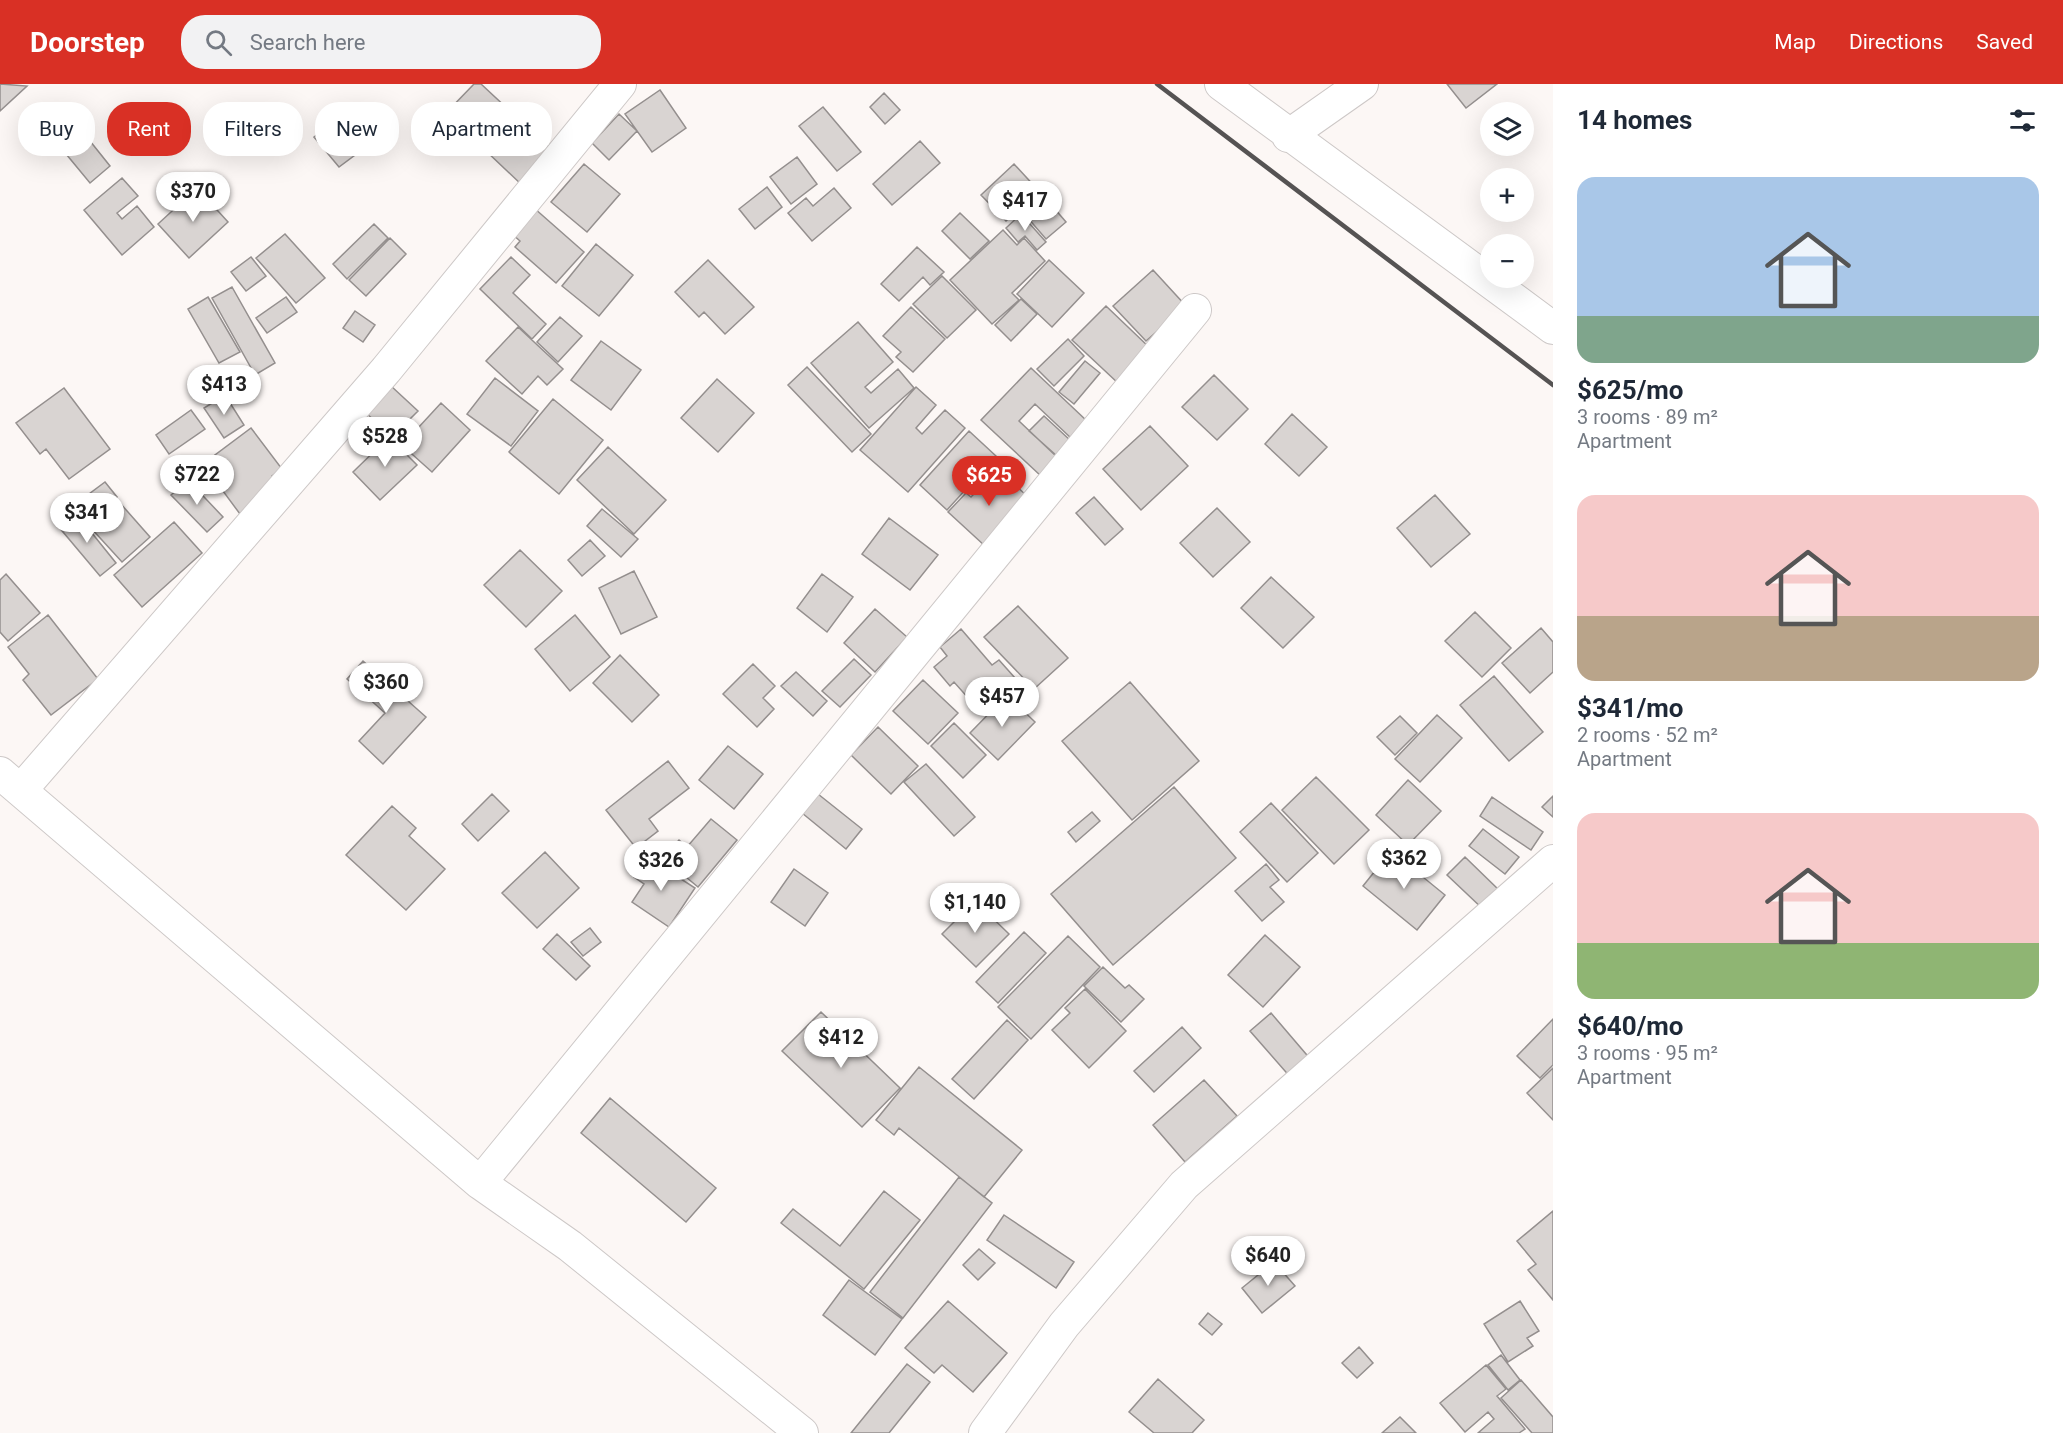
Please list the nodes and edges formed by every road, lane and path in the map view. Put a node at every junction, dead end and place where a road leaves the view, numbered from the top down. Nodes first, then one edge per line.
1 (620, 84) edge
2 (1221, 84) edge
3 (1362, 84) edge
4 (1288, 135) junction
5 (1195, 310) dead end
6 (1553, 328) edge
7 (11, 781) edge
8 (1553, 861) edge
9 (480, 1183) junction
10 (802, 1433) edge
11 (985, 1433) edge

1 - 7 street
2 - 4 street
3 - 4 street
4 - 6 street
5 - 9 street
7 - 9 street
8 - 11 street
9 - 10 street

